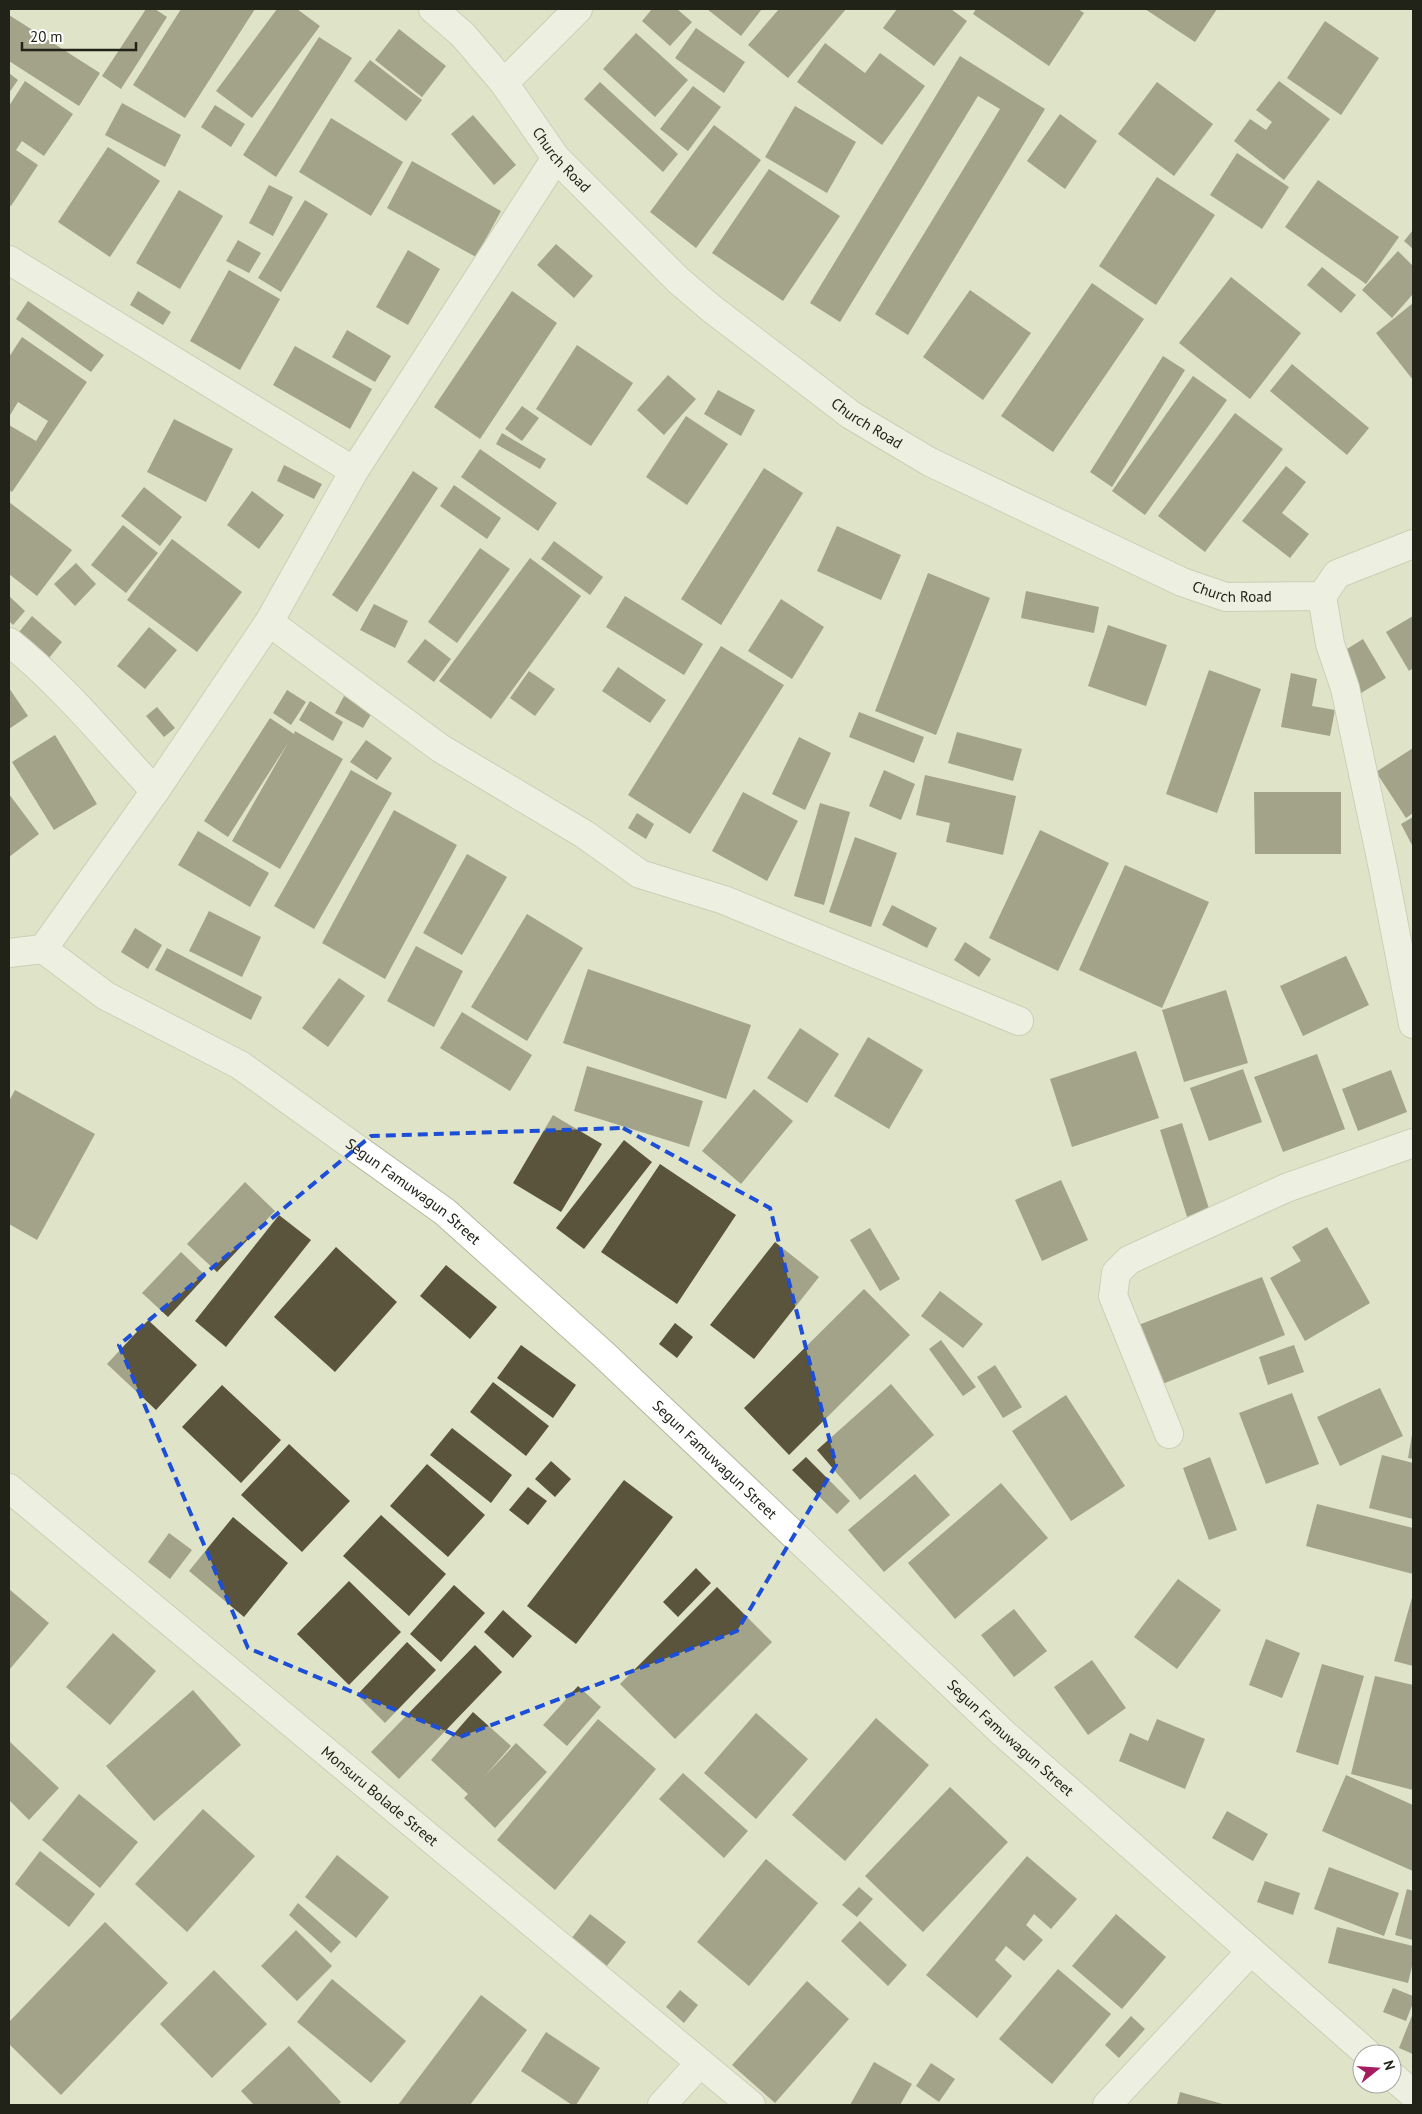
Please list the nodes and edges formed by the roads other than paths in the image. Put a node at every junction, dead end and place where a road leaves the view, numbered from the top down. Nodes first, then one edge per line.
1 (433, 9) edge
2 (578, 9) edge
3 (504, 83) junction
4 (556, 158) junction
5 (9, 260) edge
6 (354, 471) junction
7 (1413, 544) edge
8 (1322, 596) junction
9 (269, 622) junction
10 (9, 642) edge
11 (154, 791) junction
12 (43, 949) junction
13 (9, 953) edge
14 (1019, 1021) dead end
15 (1413, 1024) edge
16 (1413, 1142) edge
17 (1169, 1434) dead end
18 (9, 1488) edge
19 (1251, 1951) junction
20 (1357, 2044) edge
21 (700, 2063) junction
22 (1402, 2085) edge
23 (1413, 2094) edge
24 (662, 2105) edge
25 (751, 2105) edge
26 (1107, 2105) edge

1 - 3 street, Church Road
2 - 3 street
3 - 4 street, Church Road
4 - 6 street
4 - 8 street, Church Road
5 - 6 street
6 - 9 street
7 - 8 street
8 - 15 street
9 - 11 street
9 - 14 street
10 - 11 street
11 - 12 street
12 - 13 street
12 - 19 street, Segun Famuwagun Street
16 - 17 street
18 - 21 street, Monsuru Bolade Street
19 - 20 street, Segun Famuwagun Street
19 - 26 street
21 - 24 street
21 - 25 street, Monsuru Bolade Street
22 - 23 street

